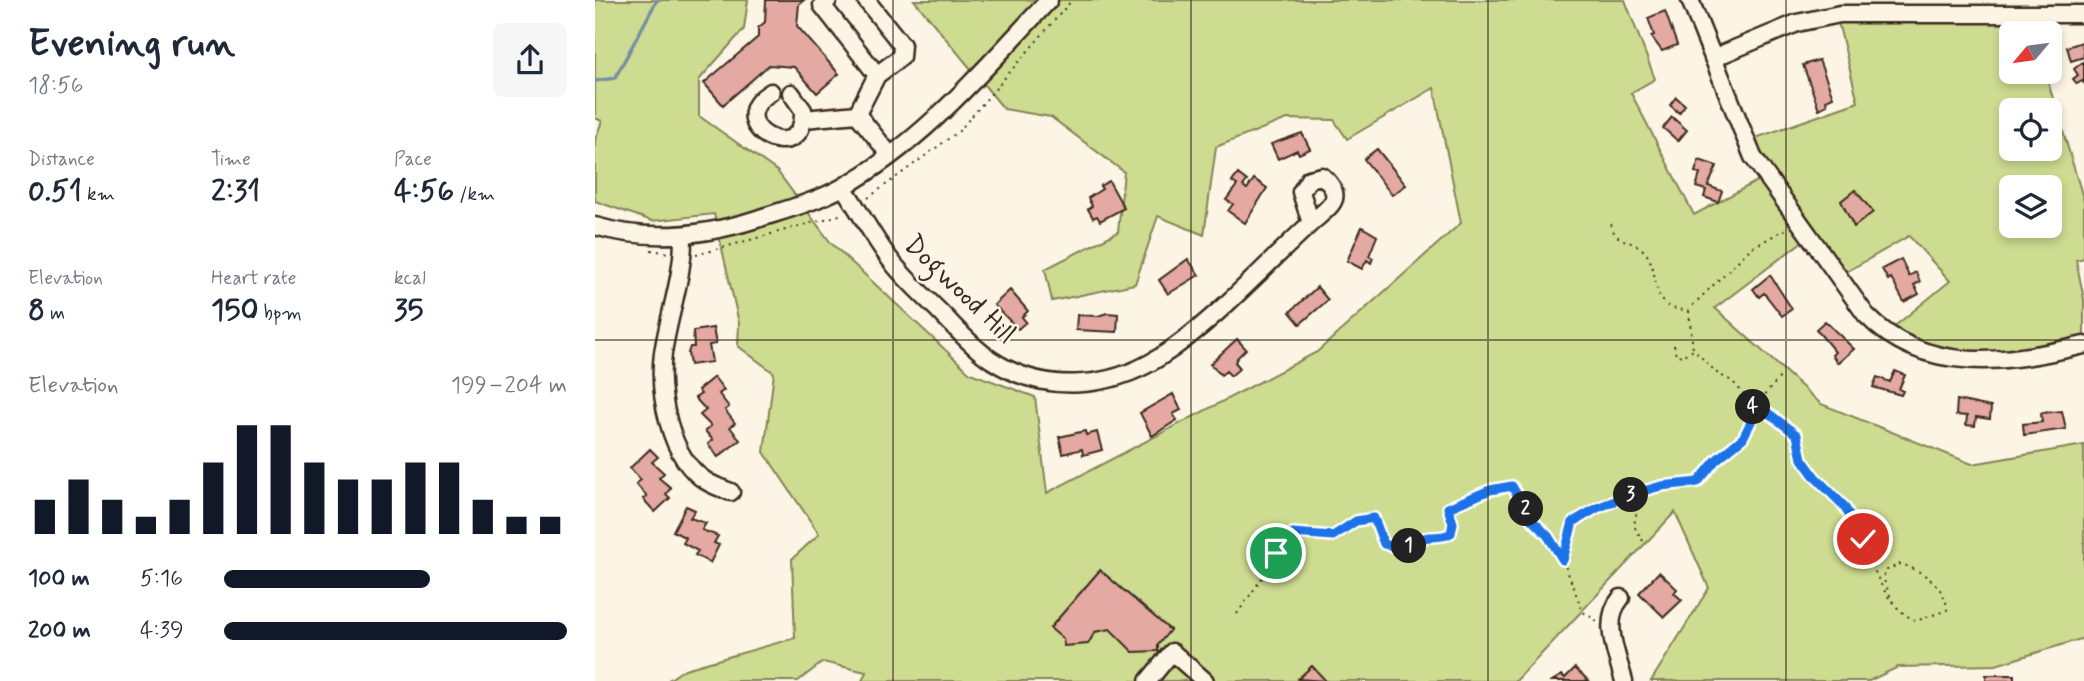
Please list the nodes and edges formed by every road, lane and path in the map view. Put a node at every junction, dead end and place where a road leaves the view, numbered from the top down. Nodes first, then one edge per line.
1 (828, 0) edge
2 (866, 0) edge
3 (1049, 0) edge
4 (1690, 0) edge
5 (2084, 14) edge
6 (1713, 58) junction
7 (877, 75) junction
8 (771, 92) dead end
9 (791, 93) dead end
10 (857, 114) junction
11 (804, 119) junction
12 (890, 155) junction
13 (843, 187) junction
14 (1311, 223) dead end
15 (1611, 224) dead end
16 (595, 226) edge
17 (1789, 228) dead end
18 (683, 235) junction
19 (1688, 310) junction
20 (1674, 345) dead end
21 (2084, 345) edge
22 (1694, 350) junction
23 (1781, 376) dead end
24 (1753, 407) junction
25 (1763, 408) junction
26 (731, 492) dead end
27 (1640, 492) junction
28 (1643, 541) dead end
29 (1563, 560) junction
30 (1621, 598) dead end
31 (1894, 605) junction
32 (1237, 614) dead end
33 (1611, 632) junction
34 (1148, 681) edge
35 (1205, 681) edge
36 (1624, 681) edge

1 - 7 street
2 - 7 street
3 - 12 street
4 - 6 street
5 - 6 street
6 - 21 street
7 - 10 street
8 - 11 street
9 - 11 street
10 - 11 street
10 - 12 street
12 - 13 street
13 - 14 street, Dogwood Hill
13 - 18 street
15 - 19 path
16 - 18 street
17 - 19 path
18 - 26 street
19 - 22 path
20 - 22 path
22 - 24 path
23 - 25 path
24 - 25 path
24 - 27 path
25 - 31 path
27 - 28 path
27 - 29 path
29 - 32 path
29 - 33 path
30 - 33 street
31 - 31 path
33 - 36 street
34 - 35 street

